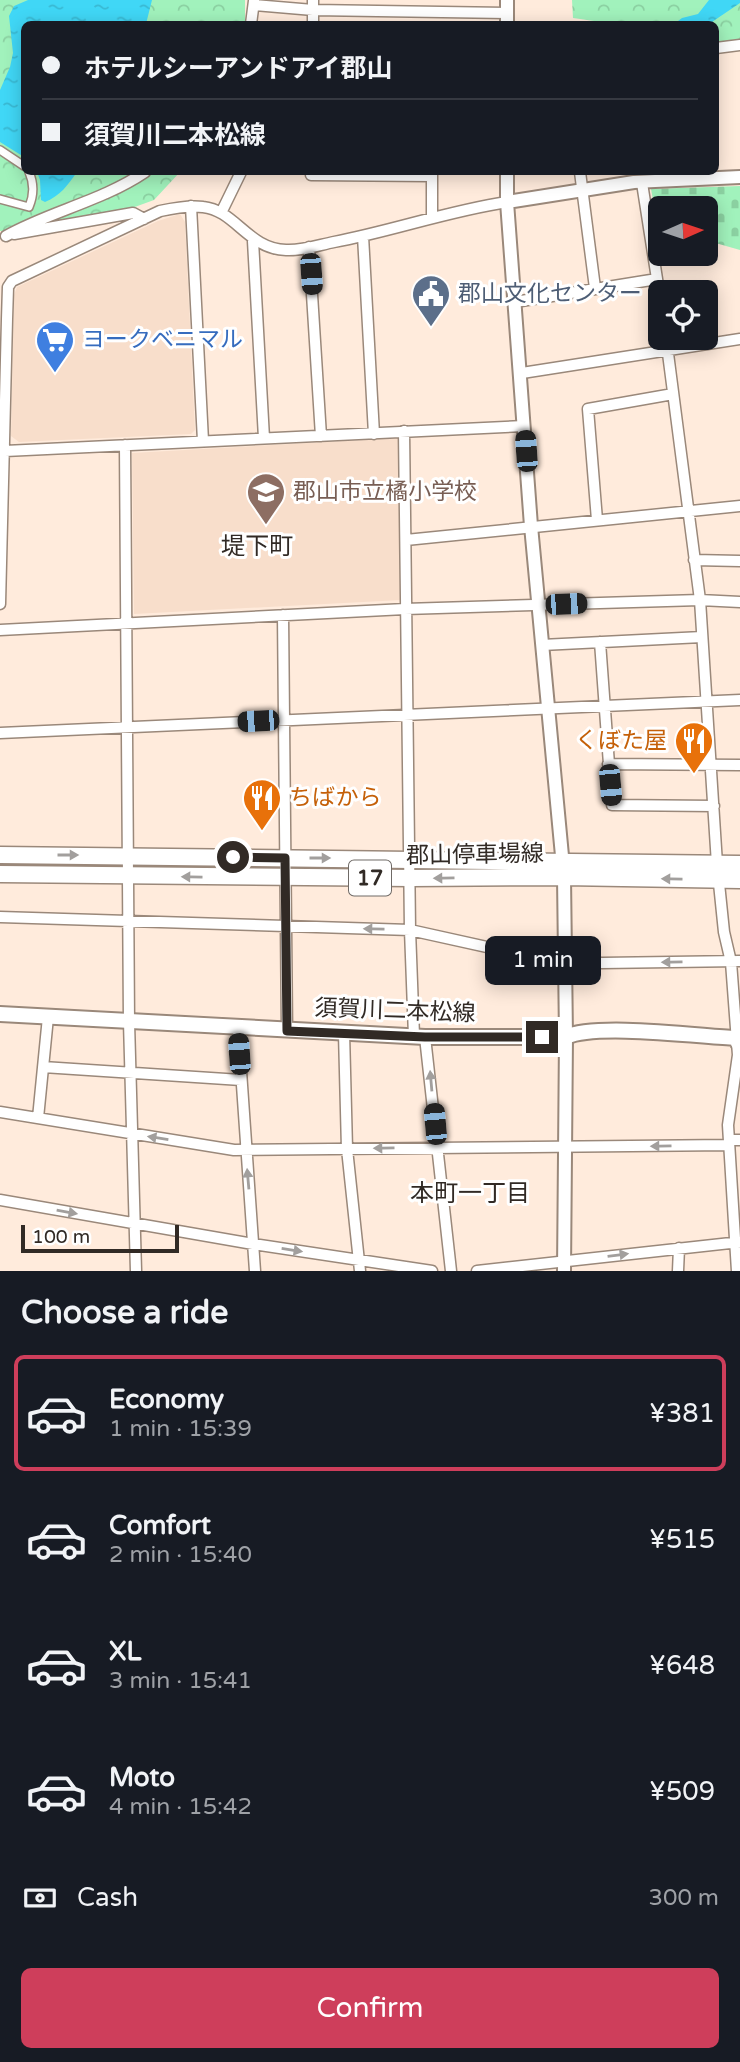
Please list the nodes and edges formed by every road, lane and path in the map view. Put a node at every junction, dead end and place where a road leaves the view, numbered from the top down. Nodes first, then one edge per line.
1 (254, 2) edge
2 (313, 5) edge
3 (433, 11) junction
4 (507, 13) edge
5 (251, 21) edge
6 (433, 21) edge
7 (740, 45) edge
8 (719, 48) edge
9 (0, 149) edge
10 (21, 164) edge
11 (30, 175) edge
12 (140, 175) edge
13 (240, 175) edge
14 (432, 175) edge
15 (507, 175) edge
16 (580, 175) edge
17 (687, 176) edge
18 (740, 177) edge
19 (637, 179) edge
20 (581, 190) junction
21 (0, 199) edge
22 (507, 202) junction
23 (191, 206) junction
24 (221, 214) junction
25 (432, 218) junction
26 (144, 219) junction
27 (3, 236) edge
28 (363, 236) junction
29 (253, 240) junction
30 (309, 247) junction
31 (657, 279) joint
32 (595, 288) junction
33 (515, 302) junction
34 (4, 319) edge
35 (740, 339) edge
36 (668, 351) junction
37 (522, 373) junction
38 (673, 394) junction
39 (2, 416) edge
40 (524, 426) junction
41 (404, 431) junction
42 (374, 433) junction
43 (321, 436) junction
44 (264, 438) junction
45 (203, 441) junction
46 (125, 445) junction
47 (5, 451) junction
48 (740, 506) edge
49 (688, 511) junction
50 (597, 520) junction
51 (531, 526) junction
52 (406, 540) junction
53 (694, 560) junction
54 (740, 561) edge
55 (699, 600) junction
56 (740, 602) edge
57 (0, 604) edge
58 (539, 604) junction
59 (405, 609) junction
60 (283, 615) junction
61 (127, 622) junction
62 (0, 630) edge
63 (702, 637) junction
64 (600, 642) junction
65 (542, 645) junction
66 (740, 700) edge
67 (707, 702) junction
68 (603, 706) junction
69 (547, 709) junction
70 (408, 715) junction
71 (284, 720) junction
72 (126, 727) junction
73 (0, 733) edge
74 (608, 764) junction
75 (711, 765) junction
76 (740, 765) edge
77 (714, 806) junction
78 (0, 855) edge
79 (128, 855) junction
80 (285, 858) junction
81 (411, 859) junction
82 (740, 864) edge
83 (563, 869) junction
84 (717, 872) junction
85 (0, 874) edge
86 (129, 876) junction
87 (286, 878) junction
88 (411, 878) junction
89 (740, 880) edge
90 (0, 917) edge
91 (130, 922) junction
92 (288, 927) junction
93 (410, 930) junction
94 (565, 962) junction
95 (735, 962) edge
96 (0, 1014) edge
97 (48, 1017) junction
98 (129, 1022) junction
99 (238, 1028) junction
100 (287, 1031) junction
101 (344, 1033) junction
102 (419, 1036) junction
103 (566, 1037) junction
104 (737, 1042) edge
105 (43, 1068) junction
106 (130, 1073) junction
107 (241, 1080) junction
108 (0, 1112) edge
109 (38, 1118) junction
110 (132, 1134) junction
111 (740, 1140) edge
112 (729, 1143) junction
113 (565, 1146) junction
114 (436, 1147) junction
115 (347, 1149) junction
116 (246, 1150) junction
117 (0, 1200) edge
118 (135, 1223) junction
119 (738, 1242) edge
120 (253, 1244) junction
121 (679, 1248) junction
122 (359, 1266) edge
123 (564, 1266) edge
124 (136, 1271) edge
125 (255, 1271) edge
126 (432, 1271) edge
127 (451, 1271) edge
128 (477, 1271) edge
129 (678, 1271) edge
130 (737, 1271) edge

1 - 2 street
1 - 5 street
2 - 3 street
3 - 4 street
3 - 6 street
7 - 8 street
9 - 10 street
11 - 21 street
12 - 27 street
13 - 24 street
14 - 25 street
15 - 22 street
16 - 20 street
17 - 18 street
17 - 19 street
19 - 20 street
19 - 31 street
20 - 22 street
20 - 32 street
22 - 25 street
22 - 33 street
23 - 24 street
23 - 26 street
23 - 45 street
24 - 29 street
25 - 28 street
26 - 27 street
26 - 34 street
28 - 30 street
28 - 42 street
29 - 30 street
29 - 44 street
30 - 43 street
31 - 32 street
32 - 33 street
33 - 37 street
34 - 39 street
35 - 36 street
36 - 37 street
36 - 38 street
37 - 40 street
38 - 49 street
38 - 50 street
39 - 47 street
40 - 41 street
40 - 51 street
41 - 42 street
41 - 52 street
42 - 43 street
43 - 44 street
44 - 45 street
45 - 46 street
46 - 47 street
46 - 61 street
47 - 57 street
48 - 49 street
49 - 50 street
49 - 53 street
50 - 51 street
51 - 52 street
51 - 58 street
52 - 59 street
53 - 54 street
53 - 55 street
55 - 56 street
55 - 58 street
55 - 63 street
58 - 59 street
58 - 65 street
59 - 60 street
59 - 70 street
60 - 61 street
60 - 71 street
61 - 62 street
61 - 72 street
63 - 64 street
63 - 67 street
64 - 65 street
64 - 68 street
65 - 69 street
66 - 67 street
67 - 68 street
67 - 75 street
68 - 69 street
68 - 74 street
69 - 70 street
69 - 83 street
70 - 71 street
70 - 81 street
71 - 72 street
71 - 80 street
72 - 73 street
72 - 79 street
74 - 75 street
74 - 77 street
75 - 76 street
75 - 77 street
77 - 84 street
78 -> 79 main road, 郡山停車場線 / 17
79 - 80 main road, 郡山停車場線 / 17
79 - 86 street
80 -> 81 main road, 郡山停車場線 / 17
80 - 87 street
81 - 83 main road, 郡山停車場線 / 17
81 - 88 street
82 - 84 main road, 郡山停車場線 / 17
83 - 84 main road, 郡山停車場線 / 17
83 -> 88 main road, 郡山停車場線 / 17
83 - 94 street
84 - 89 main road, 郡山停車場線 / 17
84 - 95 street
85 - 86 main road, 郡山停車場線 / 17
87 -> 86 main road, 郡山停車場線 / 17
86 - 91 street
87 - 88 main road, 郡山停車場線 / 17
87 - 92 street
88 - 93 street
90 - 91 street
91 - 92 street
91 - 98 street
93 -> 92 street
92 - 100 street
93 - 94 street
93 - 102 street
95 -> 94 street
94 - 103 street
95 - 104 street
96 - 97 main road, 須賀川二本松線
97 - 98 main road, 須賀川二本松線
97 - 105 street
98 - 99 main road, 須賀川二本松線
98 - 106 street
99 - 100 main road, 須賀川二本松線
99 - 107 street
100 - 101 main road, 須賀川二本松線
101 - 102 main road, 須賀川二本松線
101 - 115 street
102 - 103 main road, 須賀川二本松線
114 -> 102 street
103 - 104 main road, 須賀川二本松線
103 - 113 street
104 - 112 street
105 - 106 street
105 - 109 street
106 - 107 street
106 - 110 street
107 - 116 street
108 - 109 street
109 - 110 street
116 -> 110 street
110 - 118 street
111 - 112 street
112 -> 113 street
112 - 119 street
113 - 114 street
113 - 123 street
114 -> 115 street
114 - 127 street
115 - 116 street
115 - 122 street
120 -> 116 street
117 -> 118 street
118 - 120 street
118 - 124 street
119 - 121 street
119 - 130 street
120 -> 122 street
120 - 125 street
123 -> 121 street
121 - 129 street
122 - 126 street
123 - 128 street

